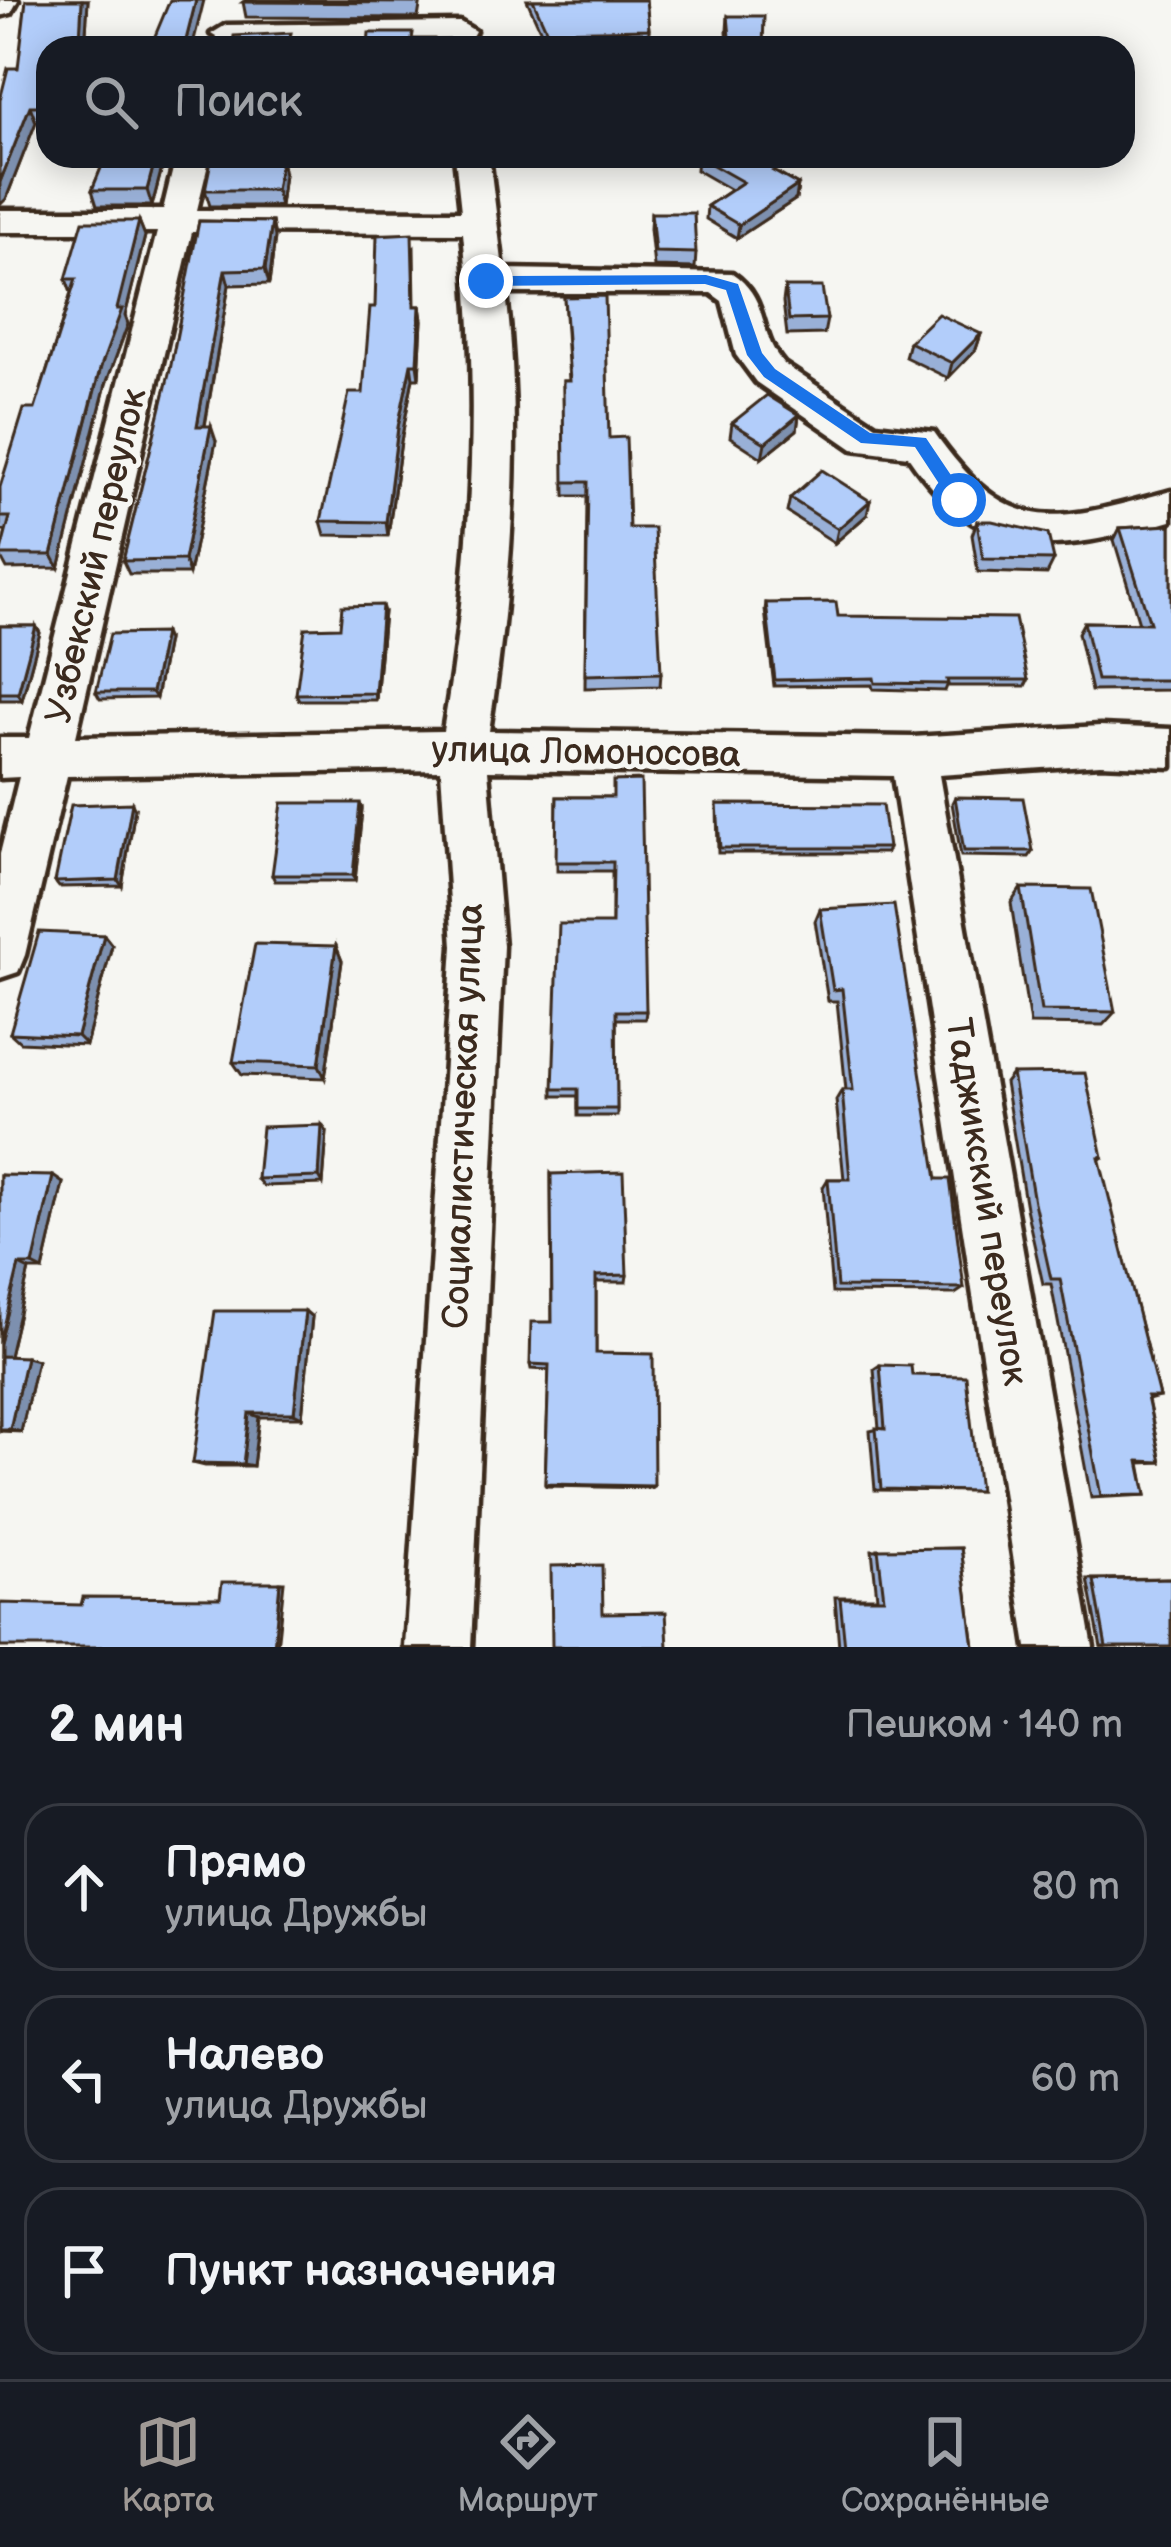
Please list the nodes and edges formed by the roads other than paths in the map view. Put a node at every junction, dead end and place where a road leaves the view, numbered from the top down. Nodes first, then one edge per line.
1 (462, 26) edge
2 (219, 35) edge
3 (190, 168) edge
4 (473, 168) edge
5 (0, 220) edge
6 (175, 222) junction
7 (479, 222) junction
8 (486, 281) junction
9 (1171, 506) edge
10 (1171, 748) edge
11 (463, 750) junction
12 (913, 757) junction
13 (0, 758) edge
14 (50, 758) junction
15 (0, 956) edge
16 (438, 1647) edge
17 (1060, 1647) edge

1 - 2 street
3 - 6 street, Узбекский переулок
4 - 7 street, Социалистическая улица
5 - 6 street
6 - 7 street
6 - 14 street, Узбекский переулок
7 - 8 street, Социалистическая улица
8 - 9 street
8 - 11 street, Социалистическая улица
10 - 12 street, улица Ломоносова
11 - 12 street, улица Ломоносова
11 - 14 street, улица Ломоносова
11 - 16 street, Социалистическая улица
12 - 17 street, Таджикский переулок
13 - 14 street, улица Ломоносова
14 - 15 street, Узбекский переулок

